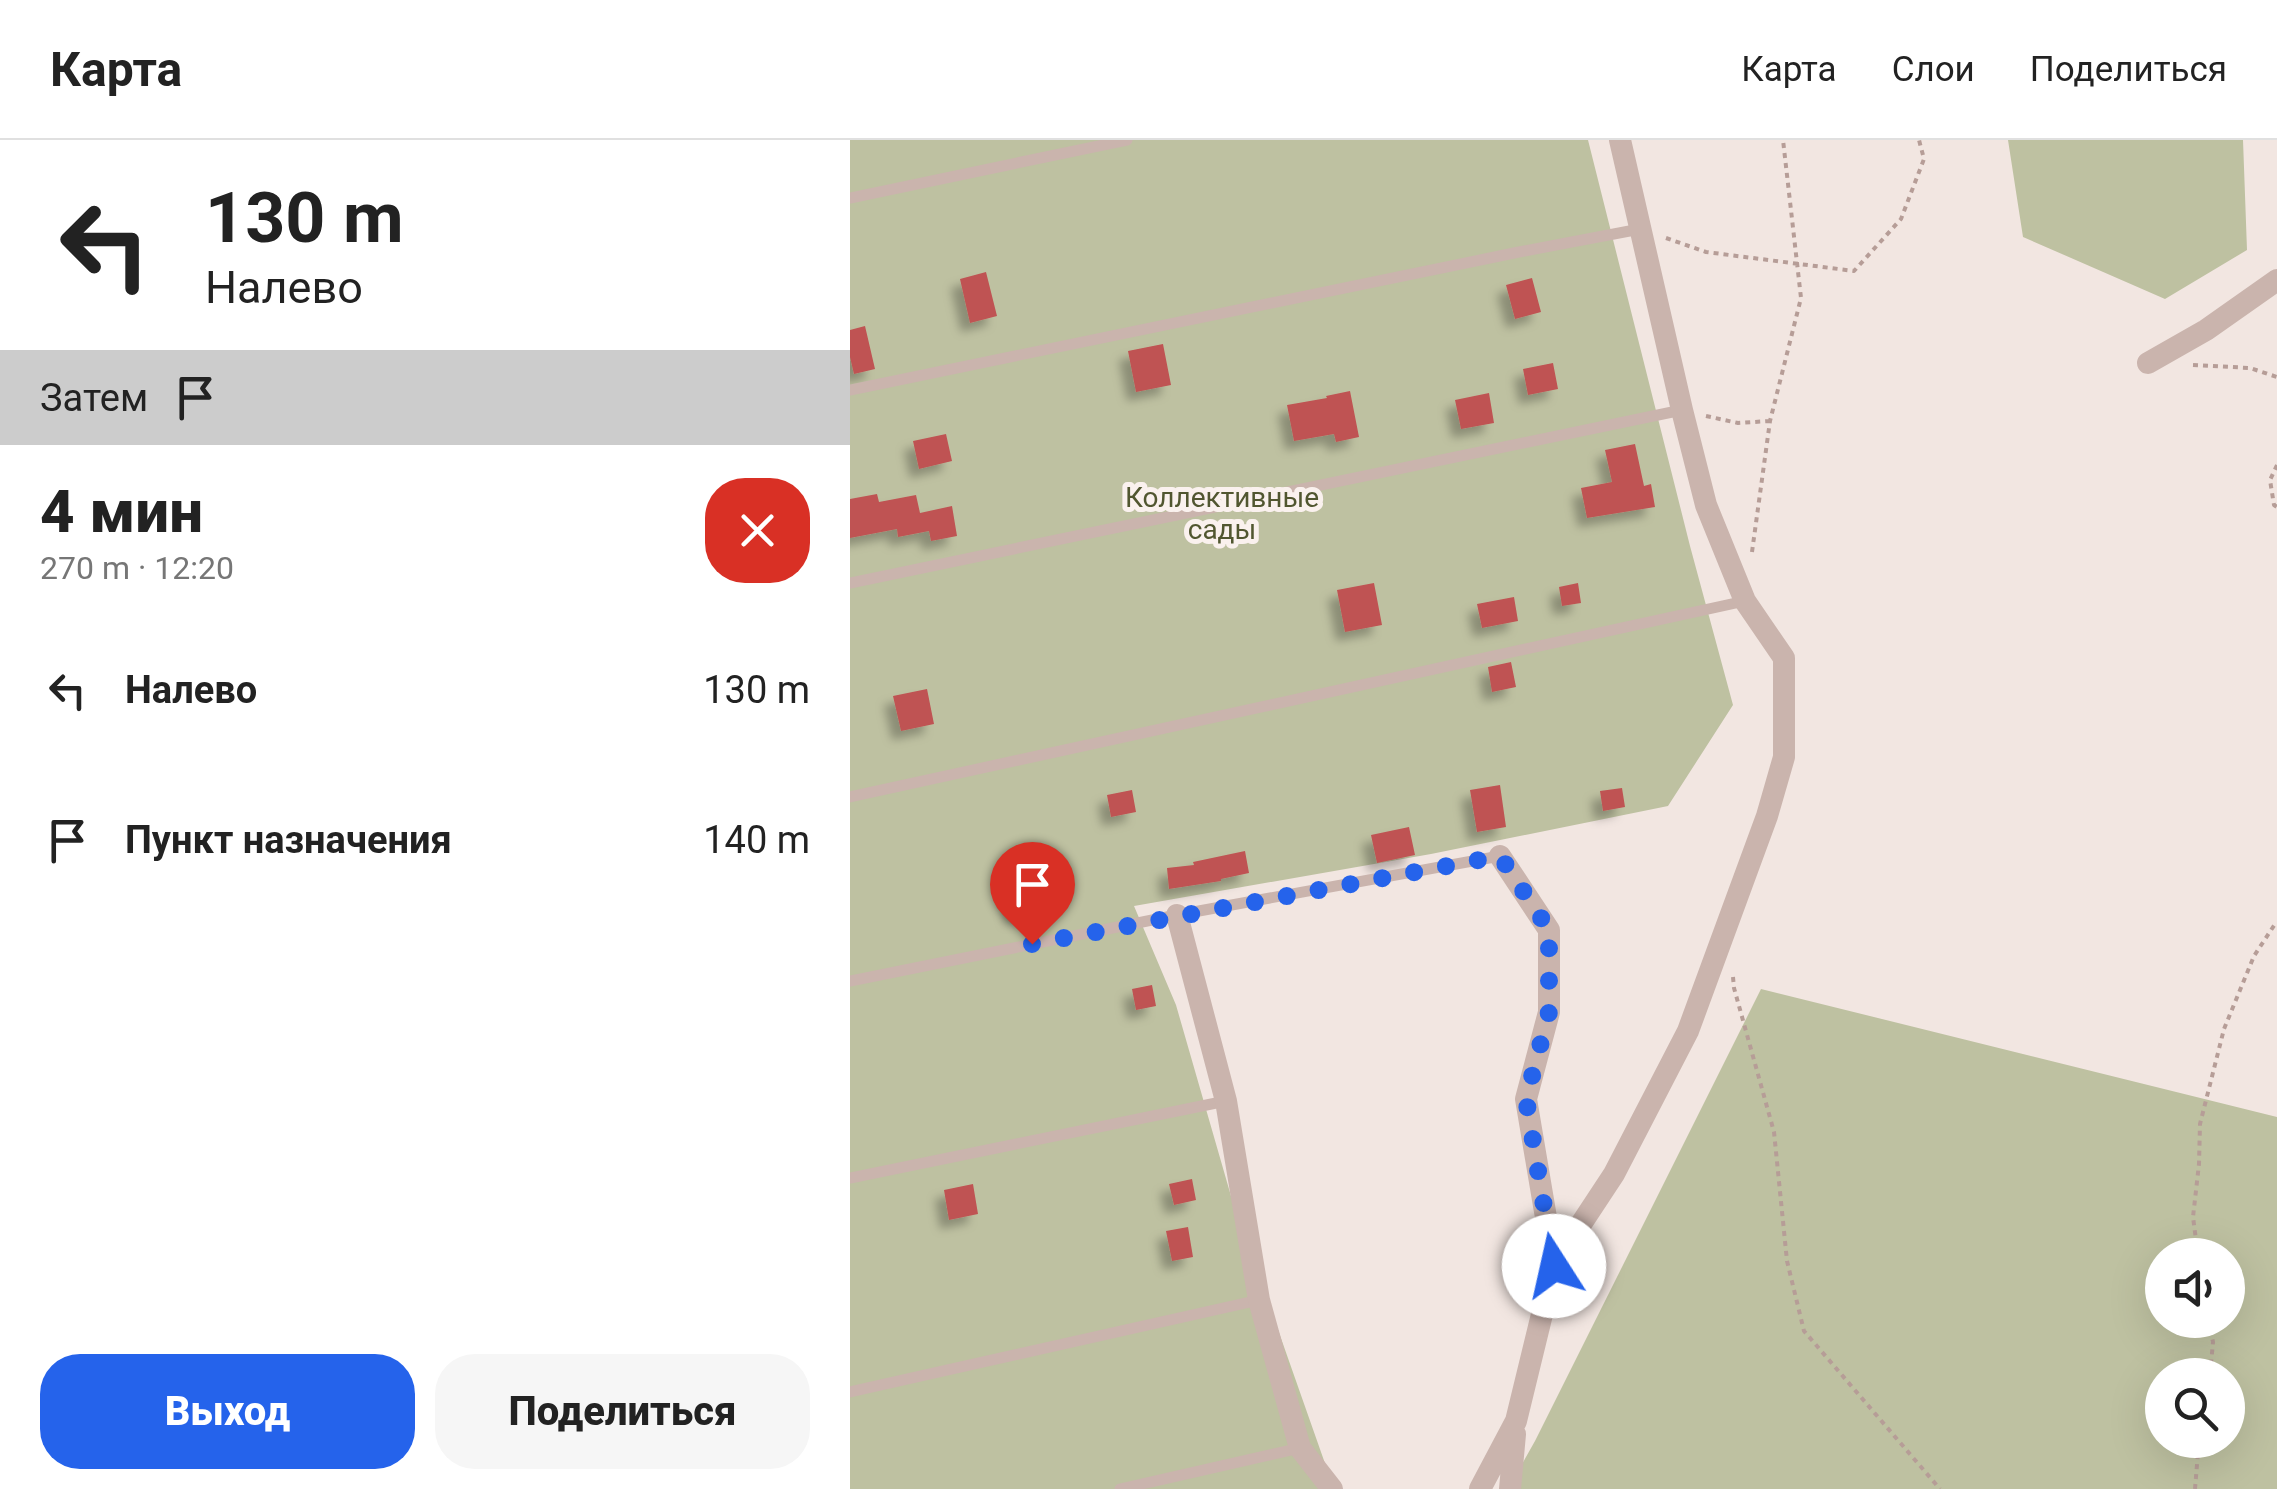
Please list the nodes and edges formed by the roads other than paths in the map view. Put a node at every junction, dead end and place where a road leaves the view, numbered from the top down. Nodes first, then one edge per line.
1 (1128, 140) edge
2 (1620, 140) edge
3 (850, 198) edge
4 (1640, 229) junction
5 (2277, 280) edge
6 (2148, 363) road end
7 (850, 390) edge
8 (1682, 410) junction
9 (850, 583) edge
10 (1745, 601) junction
11 (850, 797) edge
12 (1500, 856) joint
13 (1177, 915) junction
14 (850, 981) edge
15 (1226, 1101) junction
16 (850, 1178) edge
17 (1554, 1266) junction
18 (1258, 1300) junction
19 (850, 1392) edge
20 (1516, 1421) junction
21 (1300, 1448) junction
22 (1120, 1489) edge
23 (1332, 1489) edge
24 (1480, 1489) edge
25 (1510, 1489) edge

1 - 3 lane
2 - 4 street
4 - 7 lane
4 - 8 street
5 - 6 street
8 - 9 lane
8 - 10 street
10 - 11 lane
10 - 17 street
12 - 13 lane
12 - 17 street
13 - 14 lane
13 - 15 street
15 - 16 lane
15 - 18 street
17 - 20 street
18 - 19 lane
18 - 21 street
20 - 24 street
20 - 25 street
21 - 22 lane
21 - 23 street

